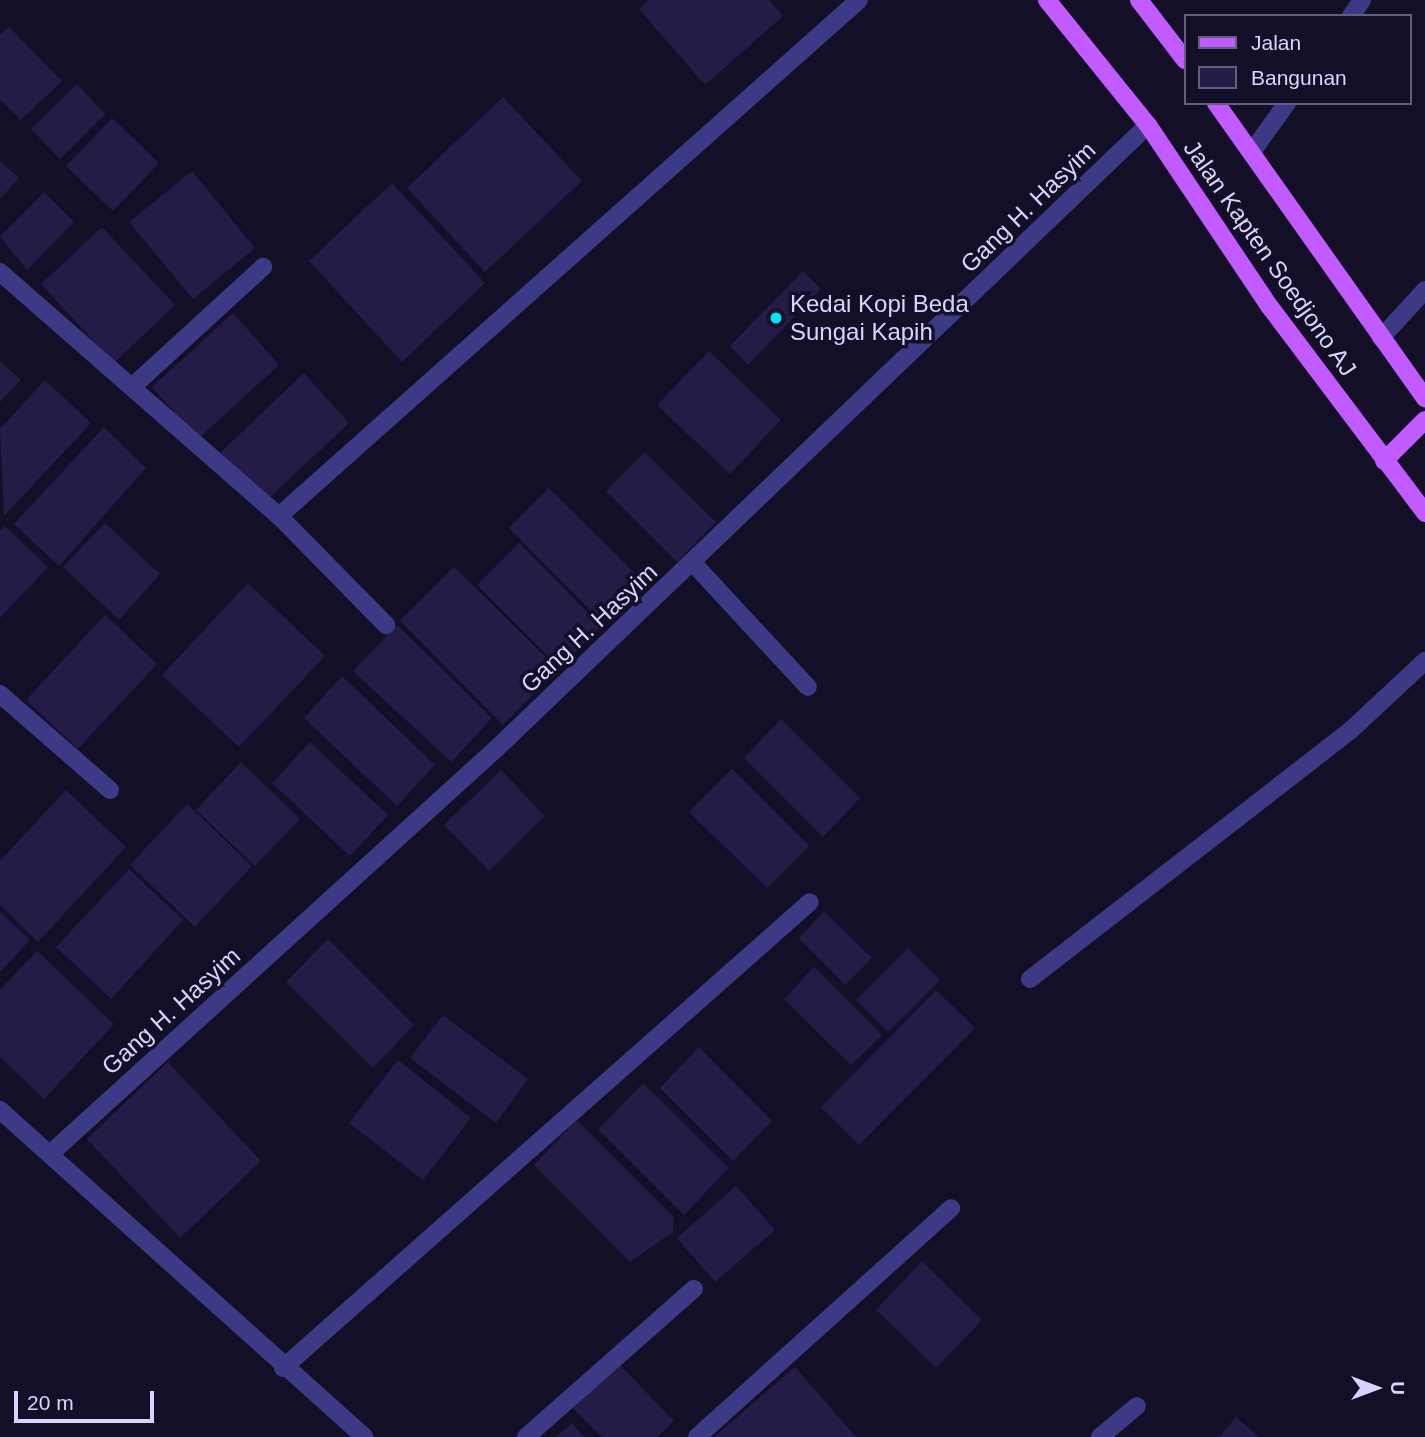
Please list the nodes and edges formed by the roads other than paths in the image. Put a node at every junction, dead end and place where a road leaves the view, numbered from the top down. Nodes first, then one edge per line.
1 (859, 0) edge
2 (1047, 0) edge
3 (1139, 0) edge
4 (1184, 59) edge
5 (1217, 105) edge
6 (1286, 105) edge
7 (1148, 125) junction
8 (1251, 153) junction
9 (263, 267) dead end
10 (0, 272) edge
11 (1425, 290) edge
12 (1381, 338) junction
13 (132, 387) junction
14 (1425, 398) edge
15 (1425, 420) edge
16 (1384, 461) junction
17 (1425, 513) edge
18 (279, 516) junction
19 (693, 564) junction
20 (386, 625) dead end
21 (1425, 661) edge
22 (808, 687) dead end
23 (0, 694) edge
24 (110, 790) dead end
25 (810, 902) dead end
26 (1030, 979) dead end
27 (0, 1110) edge
28 (50, 1154) junction
29 (951, 1208) dead end
30 (694, 1289) dead end
31 (283, 1368) junction
32 (1137, 1406) dead end
33 (365, 1437) edge
34 (526, 1437) edge
35 (697, 1437) edge
36 (1100, 1437) edge

1 - 18 street
2 - 7 main road, Jalan Kapten Soedjono AJ
3 - 4 main road
5 - 8 main road, Jalan Kapten Soedjono AJ
6 - 8 street
7 - 16 main road, Jalan Kapten Soedjono AJ
7 - 19 street, Gang H. Hasyim
8 - 12 main road, Jalan Kapten Soedjono AJ
9 - 13 street
10 - 13 street
11 - 12 street
12 - 14 main road, Jalan Kapten Soedjono AJ
13 - 18 street
15 - 16 main road
16 - 17 main road, Jalan Kapten Soedjono AJ
18 - 20 street
19 - 22 street
19 - 28 street, Gang H. Hasyim
21 - 26 street
23 - 24 street
25 - 31 street
27 - 28 street
28 - 31 street
29 - 35 street
30 - 34 street
31 - 33 street
32 - 36 street

